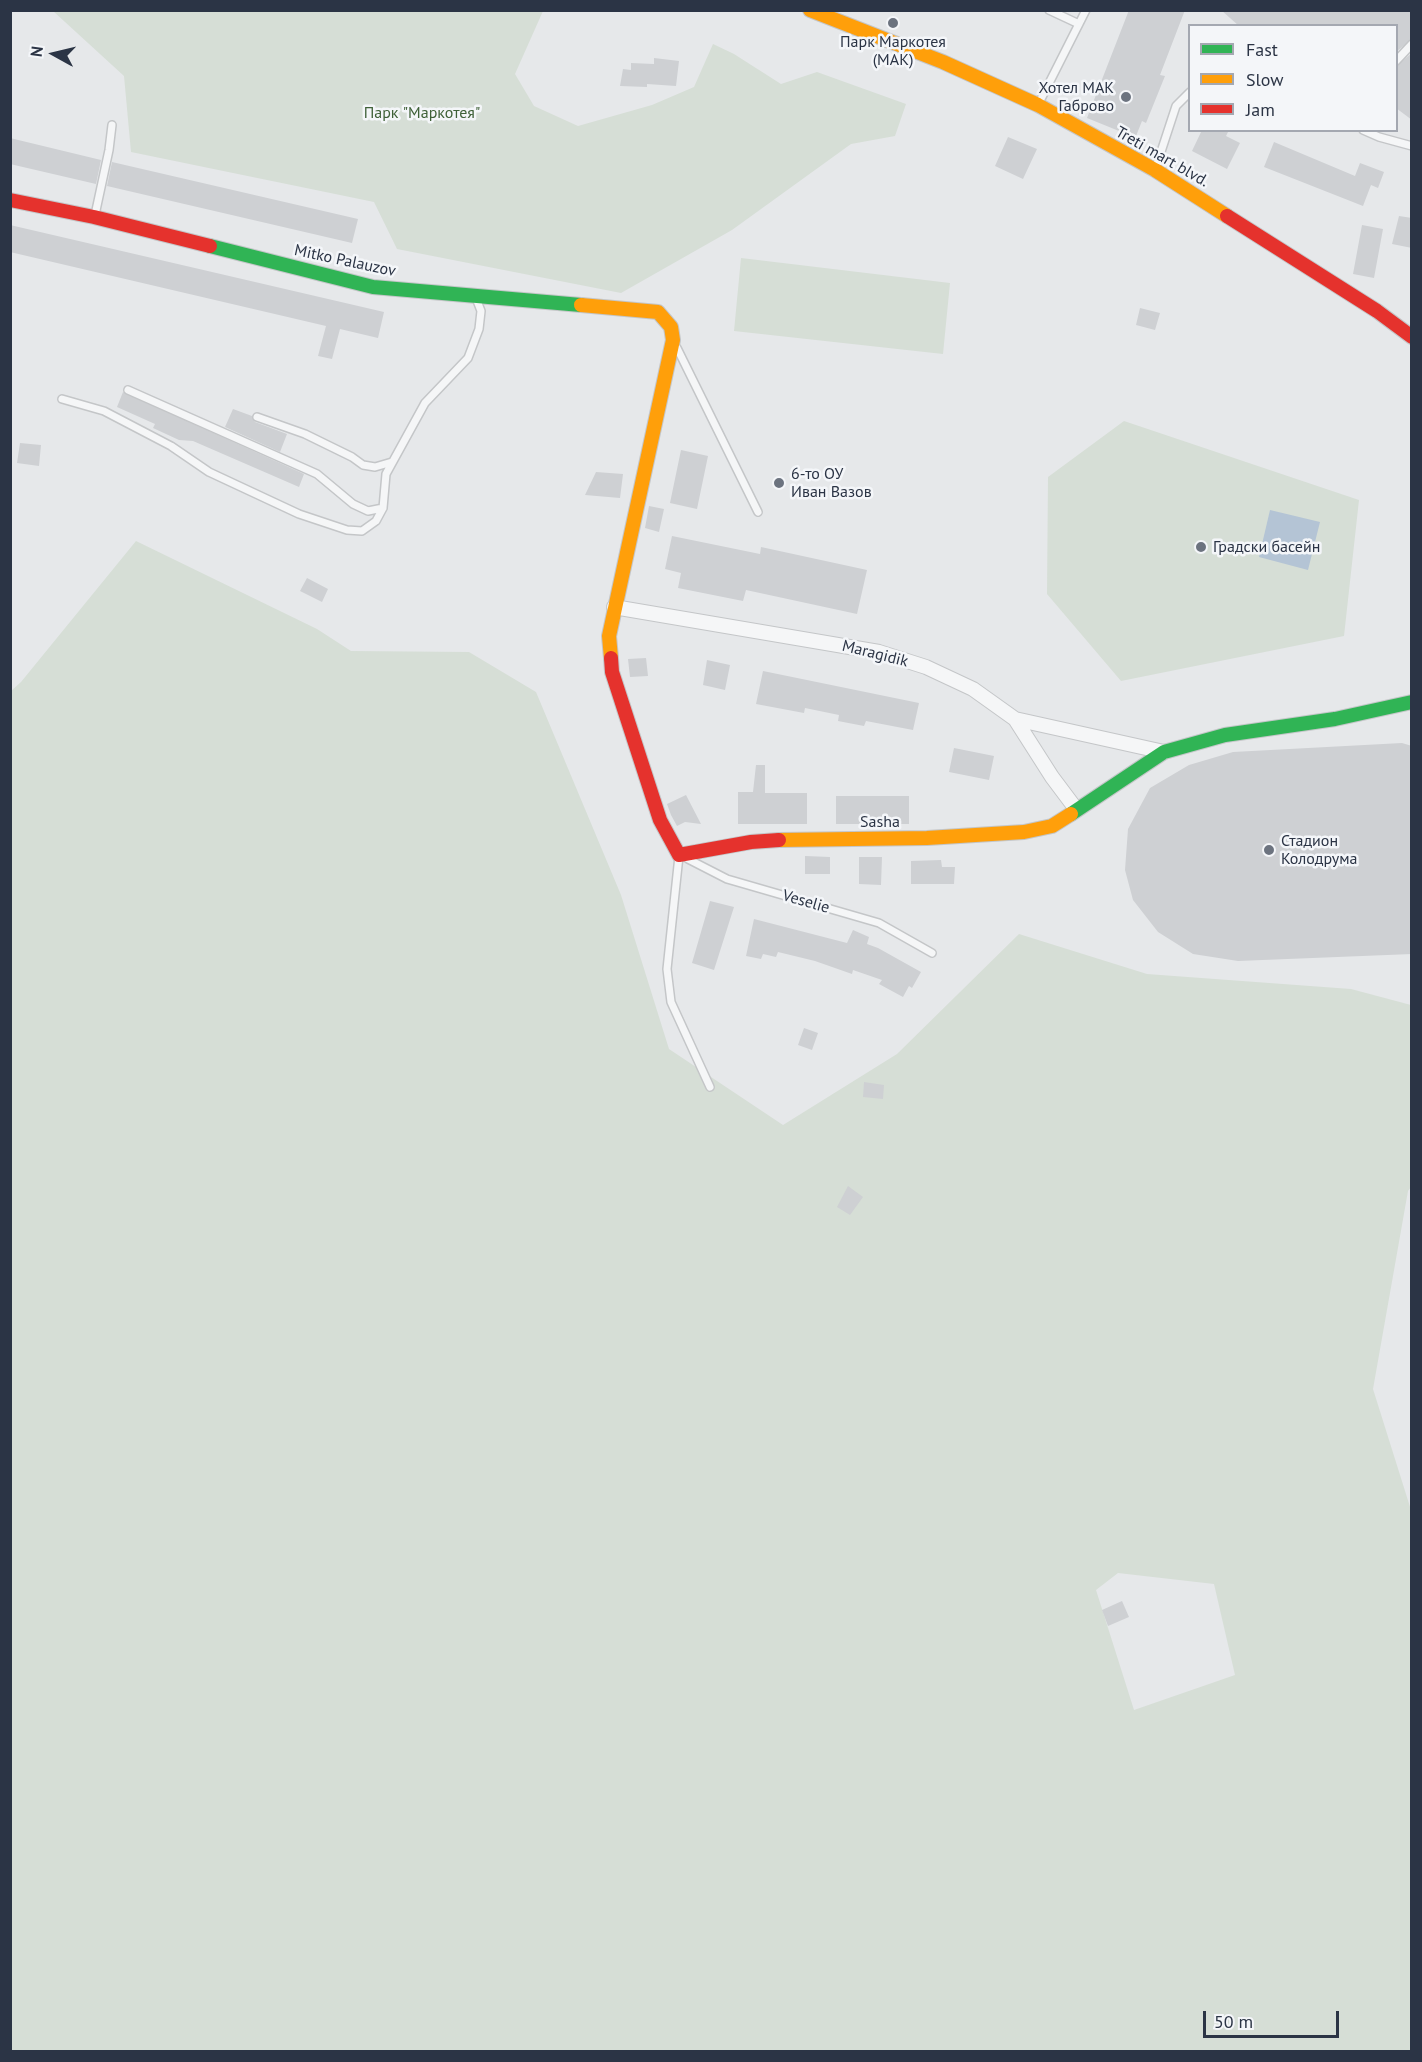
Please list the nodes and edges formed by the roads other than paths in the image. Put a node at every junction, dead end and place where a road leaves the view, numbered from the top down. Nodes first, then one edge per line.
1 (810, 10) edge
2 (1049, 10) edge
3 (1086, 10) edge
4 (1078, 24) junction
5 (1412, 44) edge
6 (1398, 59) edge
7 (1188, 94) edge
8 (1038, 105) junction
9 (112, 124) dead end
10 (1368, 132) edge
11 (1412, 146) edge
12 (1155, 170) junction
13 (10, 200) edge
14 (94, 217) junction
15 (476, 297) junction
16 (672, 334) junction
17 (1412, 337) edge
18 (128, 390) dead end
19 (62, 399) dead end
20 (257, 417) dead end
21 (392, 462) junction
22 (383, 508) junction
23 (758, 512) dead end
24 (614, 607) junction
25 (1412, 702) edge
26 (1015, 719) junction
27 (1164, 753) junction
28 (1076, 809) junction
29 (679, 855) junction
30 (932, 953) dead end
31 (710, 1087) dead end

1 - 8 street, Treti mart blvd.
2 - 4 lane
3 - 4 lane
4 - 8 lane
5 - 6 lane
7 - 12 lane
8 - 12 street, Treti mart blvd.
9 - 14 lane
10 - 11 lane
12 - 17 street, Treti mart blvd.
13 - 14 street, Mitko Palauzov
14 - 15 street, Mitko Palauzov
15 - 16 street, Mitko Palauzov
15 - 21 lane
16 - 23 lane
16 - 24 street
18 - 22 lane
19 - 22 lane
20 - 21 lane
21 - 22 lane
24 - 26 street, Maragidik
24 - 29 street
25 - 27 street, Sasha
26 - 27 street
26 - 28 street, Maragidik
27 - 28 street, Sasha
28 - 29 street, Sasha
29 - 30 lane, Veselie
29 - 31 lane

